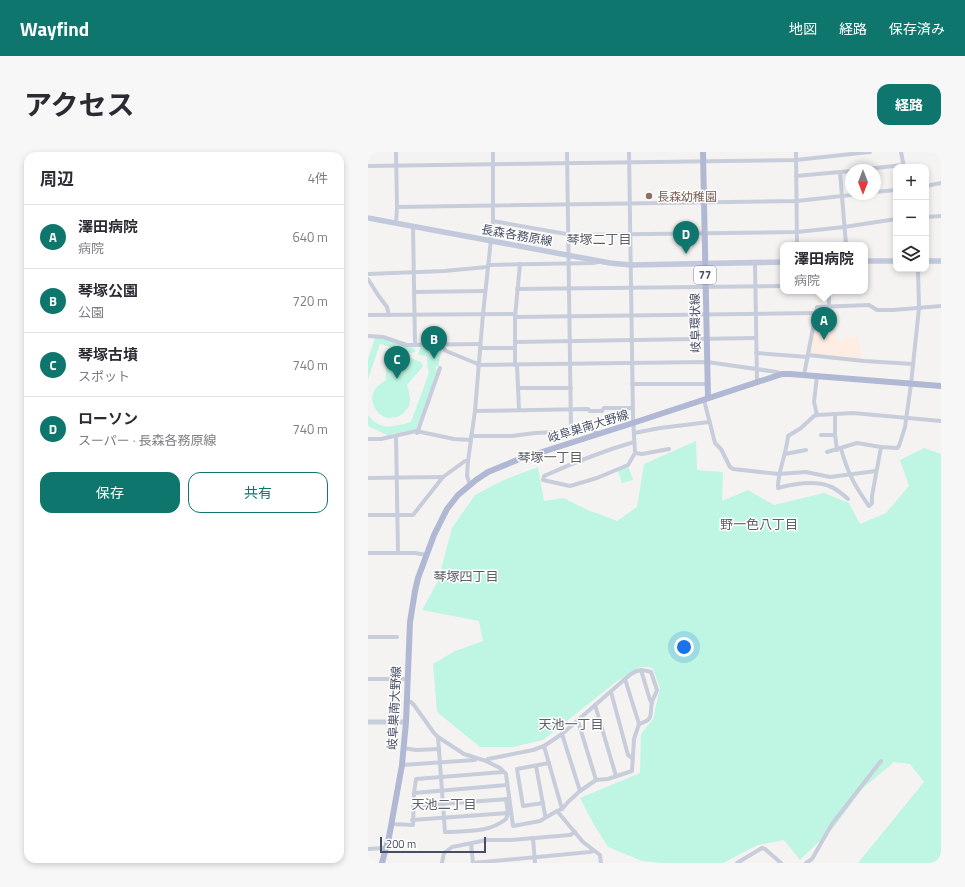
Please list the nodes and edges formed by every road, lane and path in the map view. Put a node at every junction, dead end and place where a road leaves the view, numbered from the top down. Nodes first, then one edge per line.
1 (396, 152) edge
2 (493, 152) edge
3 (567, 152) edge
4 (629, 152) edge
5 (703, 152) edge
6 (796, 152) edge
7 (870, 152) edge
8 (901, 152) edge
9 (837, 154) edge
10 (796, 160) junction
11 (703, 162) junction
12 (629, 163) junction
13 (493, 164) junction
14 (567, 164) junction
15 (904, 164) edge
16 (368, 166) edge
17 (396, 166) junction
18 (893, 167) edge
19 (881, 168) edge
20 (840, 172) junction
21 (845, 172) edge
22 (796, 176) junction
23 (941, 183) edge
24 (929, 185) edge
25 (893, 190) edge
26 (881, 191) edge
27 (842, 196) junction
28 (845, 196) edge
29 (797, 201) junction
30 (704, 202) junction
31 (630, 203) junction
32 (568, 204) junction
33 (494, 205) junction
34 (398, 206) junction
35 (941, 216) edge
36 (929, 217) edge
37 (368, 218) edge
38 (893, 219) edge
39 (493, 222) junction
40 (396, 224) junction
41 (413, 226) junction
42 (844, 227) junction
43 (797, 232) junction
44 (704, 233) junction
45 (569, 234) junction
46 (630, 234) junction
47 (490, 241) junction
48 (797, 242) edge
49 (846, 242) edge
50 (569, 256) junction
51 (599, 261) junction
52 (868, 261) edge
53 (893, 261) edge
54 (929, 261) edge
55 (941, 261) edge
56 (780, 262) edge
57 (705, 263) junction
58 (755, 263) junction
59 (520, 264) junction
60 (569, 264) junction
61 (631, 264) junction
62 (487, 266) junction
63 (918, 272) edge
64 (414, 273) junction
65 (368, 274) edge
66 (368, 279) edge
67 (756, 286) junction
68 (780, 286) edge
69 (705, 287) junction
70 (631, 288) junction
71 (569, 289) junction
72 (517, 290) junction
73 (485, 291) junction
74 (414, 292) junction
75 (829, 294) edge
76 (941, 306) edge
77 (829, 307) junction
78 (919, 308) junction
79 (757, 313) junction
80 (816, 313) junction
81 (482, 314) junction
82 (706, 314) junction
83 (368, 315) edge
84 (389, 315) junction
85 (415, 315) junction
86 (515, 316) junction
87 (570, 316) junction
88 (631, 316) junction
89 (368, 336) edge
90 (706, 338) junction
91 (756, 338) junction
92 (631, 340) junction
93 (570, 341) junction
94 (515, 342) junction
95 (441, 345) junction
96 (415, 346) junction
97 (480, 346) junction
98 (515, 348) junction
99 (756, 353) junction
100 (808, 356) junction
101 (707, 362) junction
102 (632, 363) junction
103 (570, 364) junction
104 (913, 364) junction
105 (478, 365) junction
106 (516, 365) junction
107 (440, 368) dead end
108 (756, 370) junction
109 (782, 374) junction
110 (804, 375) junction
111 (817, 376) junction
112 (757, 381) junction
113 (632, 384) junction
114 (707, 384) junction
115 (911, 384) junction
116 (941, 386) edge
117 (518, 388) junction
118 (571, 388) junction
119 (706, 399) junction
120 (632, 408) junction
121 (519, 410) junction
122 (571, 410) junction
123 (475, 411) junction
124 (835, 414) junction
125 (817, 415) junction
126 (906, 418) junction
127 (941, 421) edge
128 (709, 422) junction
129 (633, 423) junction
130 (571, 428) junction
131 (417, 433) junction
132 (597, 434) junction
133 (634, 434) junction
134 (821, 435) dead end
135 (835, 435) junction
136 (396, 436) junction
137 (471, 438) junction
138 (368, 439) edge
139 (634, 442) junction
140 (881, 447) junction
141 (669, 449) dead end
142 (839, 449) junction
143 (806, 450) dead end
144 (827, 452) dead end
145 (635, 453) junction
146 (785, 454) junction
147 (468, 461) junction
148 (876, 471) junction
149 (779, 474) junction
150 (849, 475) junction
151 (396, 477) junction
152 (443, 477) junction
153 (830, 477) junction
154 (368, 478) edge
155 (470, 485) junction
156 (829, 486) junction
157 (848, 499) dead end
158 (368, 515) edge
159 (397, 515) junction
160 (368, 553) edge
161 (398, 553) junction
162 (427, 555) junction
163 (368, 637) edge
164 (397, 637) dead end
165 (641, 670) junction
166 (368, 679) edge
167 (407, 679) junction
168 (625, 680) junction
169 (611, 692) junction
170 (406, 700) junction
171 (652, 703) junction
172 (595, 705) junction
173 (578, 721) junction
174 (368, 722) edge
175 (406, 722) junction
176 (639, 724) junction
177 (562, 734) junction
178 (438, 737) junction
179 (544, 746) junction
180 (404, 748) junction
181 (438, 749) junction
182 (475, 758) junction
183 (632, 759) junction
184 (486, 761) junction
185 (881, 761) dead end
186 (440, 763) junction
187 (549, 763) junction
188 (402, 765) junction
189 (536, 766) junction
190 (503, 772) junction
191 (616, 776) junction
192 (441, 777) junction
193 (596, 780) junction
194 (507, 785) junction
195 (442, 790) junction
196 (580, 791) junction
197 (414, 793) junction
198 (508, 799) junction
199 (543, 803) junction
200 (443, 804) junction
201 (413, 806) junction
202 (562, 809) junction
203 (557, 810) junction
204 (508, 814) junction
205 (546, 817) junction
206 (444, 818) junction
207 (412, 820) junction
208 (392, 824) junction
209 (575, 832) junction
210 (533, 838) junction
211 (471, 844) junction
212 (368, 849) edge
213 (386, 850) junction
214 (593, 851) junction
215 (535, 858) junction
216 (744, 860) junction
217 (494, 862) edge
218 (382, 863) edge
219 (442, 863) edge
220 (473, 863) edge
221 (535, 863) edge
222 (601, 863) edge
223 (737, 863) edge
224 (749, 863) edge
225 (781, 863) edge
226 (806, 863) edge

1 - 17 street
2 - 13 street
3 - 14 street
4 - 12 street
5 - 11 main road, 岐阜環状線 / 77
6 - 10 street
7 - 9 street
8 - 15 street
9 - 10 street
10 - 11 street
10 - 22 street
11 - 12 street
11 - 30 main road, 岐阜環状線 / 77
12 - 14 street
12 - 31 street
13 - 14 street
13 - 17 street
13 - 33 street
14 - 32 street
16 - 17 street
17 - 34 street
18 - 19 street
20 - 21 street
20 - 22 street
20 - 27 street
22 - 29 street
23 - 24 street
25 - 26 street
27 - 28 street
27 - 29 street
27 - 42 street
29 - 30 street
29 - 43 street
30 - 31 street
30 - 44 main road, 岐阜環状線 / 77
31 - 32 street
31 - 46 street
32 - 33 street
32 - 45 street
33 - 34 street
33 - 39 street
34 - 40 street
35 - 36 street
37 - 40 main road, 長森各務原線
38 - 42 street
39 - 45 street
39 - 47 street
40 - 41 main road, 長森各務原線
41 - 47 main road, 長森各務原線
41 - 64 street
42 - 43 street
42 - 49 street
43 - 44 street
43 - 48 street
44 - 46 street
44 - 57 main road, 岐阜環状線 / 77
45 - 46 street
45 - 50 street
46 - 61 street
47 - 50 main road, 長森各務原線
47 - 62 street
50 - 51 main road, 長森各務原線
50 - 60 street
51 - 60 street
51 - 61 main road, 長森各務原線
52 - 53 main road
54 - 55 main road
56 - 58 main road, 長森各務原線
57 - 58 main road, 長森各務原線
57 - 61 main road, 長森各務原線
57 - 69 main road, 岐阜環状線 / 77
58 - 67 street
59 - 60 street
59 - 62 street
59 - 72 street
60 - 71 street
61 - 70 street
62 - 64 street
62 - 73 street
63 - 78 street
64 - 65 street
64 - 74 street
66 - 84 street
67 - 68 street
67 - 69 street
67 - 79 street
69 - 70 street
69 - 82 main road, 岐阜環状線 / 77
70 - 71 street
70 - 88 street
71 - 72 street
71 - 87 street
72 - 86 street
73 - 74 street
73 - 81 street
74 - 85 street
75 - 77 street
76 - 78 street
77 - 78 street
77 - 80 street
78 - 104 street
79 - 80 street
79 - 82 street
79 - 91 street
80 - 100 street
81 - 85 street
81 - 86 street
81 - 97 street
82 - 88 street
82 - 90 main road, 岐阜環状線 / 77
83 - 84 street
84 - 85 street
85 - 96 street
86 - 87 street
86 - 94 street
87 - 88 street
87 - 93 street
88 - 92 street
89 - 96 street
90 - 91 street
90 - 92 street
90 - 101 main road, 岐阜環状線 / 77
91 - 99 street
92 - 93 street
92 - 102 street
93 - 94 street
93 - 103 street
94 - 98 street
95 - 96 street
95 - 97 street
95 - 105 street
97 - 98 street
97 - 105 street
98 - 106 street
99 - 100 street
99 - 108 street
100 - 104 street
100 - 110 street
101 - 102 street
101 - 108 street
101 - 114 main road, 岐阜環状線 / 77
102 - 103 street
102 - 113 street
103 - 106 street
103 - 118 street
104 - 115 street
105 - 106 street
105 - 123 street
106 - 117 street
107 - 131 street
108 - 109 street
108 - 112 street
109 - 110 main road, 岐阜巣南大野線
109 - 112 main road, 岐阜巣南大野線
110 - 111 main road, 岐阜巣南大野線
111 - 115 main road, 岐阜巣南大野線
111 - 125 street
112 - 119 main road, 岐阜巣南大野線
113 - 114 street
113 - 120 street
114 - 119 main road, 岐阜環状線 / 77
115 - 116 main road, 岐阜巣南大野線
115 - 126 street
117 - 118 street
117 - 121 street
118 - 122 street
119 - 128 street
119 - 129 main road, 岐阜巣南大野線
120 - 122 street
120 - 129 street
121 - 122 street
121 - 123 street
122 - 130 street
123 - 137 street
124 - 125 street
124 - 126 street
124 - 135 street
125 - 146 street
126 - 127 street
126 - 140 street
128 - 133 street
128 - 149 street
129 - 132 main road, 岐阜巣南大野線
129 - 133 street
130 - 132 street
130 - 137 street
131 - 136 street
131 - 137 street
132 - 155 main road, 岐阜巣南大野線
133 - 139 street
134 - 135 street
135 - 142 street
136 - 138 street
136 - 151 street
137 - 147 street
139 - 145 street
139 - 145 street
140 - 142 street
140 - 148 street
141 - 145 street
142 - 144 street
142 - 150 street
143 - 146 street
146 - 149 street
147 - 152 street
147 - 155 street
148 - 150 street
148 - 150 street
149 - 153 street
149 - 156 street
150 - 153 street
151 - 152 street
151 - 154 street
151 - 159 street
152 - 159 street
153 - 156 street
155 - 162 main road, 岐阜巣南大野線
156 - 157 street
158 - 159 street
159 - 161 street
160 - 161 street
161 - 162 street
162 - 167 main road, 岐阜巣南大野線
163 - 164 street
165 - 168 street
165 - 171 street
165 - 171 street
166 - 167 street
167 - 170 main road, 岐阜巣南大野線
168 - 169 street
168 - 176 street
169 - 172 street
169 - 183 street
170 - 175 main road, 岐阜巣南大野線
170 - 178 street
171 - 176 street
172 - 173 street
172 - 191 street
173 - 177 street
173 - 193 street
174 - 175 street
175 - 180 main road, 岐阜巣南大野線
176 - 183 street
177 - 179 street
177 - 196 street
178 - 181 street
178 - 182 street
179 - 184 street
179 - 187 street
180 - 181 street
180 - 188 main road, 岐阜巣南大野線
181 - 186 street
182 - 184 street
182 - 186 street
183 - 191 street
184 - 190 street
185 - 226 street
186 - 188 street
186 - 192 street
187 - 189 street
187 - 202 street
188 - 208 main road, 岐阜巣南大野線
189 - 199 street
189 - 199 street
190 - 192 street
190 - 194 street
191 - 193 street
192 - 195 street
192 - 197 street
193 - 196 street
194 - 195 street
194 - 198 street
195 - 197 street
195 - 200 street
196 - 202 street
197 - 201 street
198 - 200 street
198 - 204 street
198 - 205 street
199 - 205 street
200 - 201 street
200 - 206 street
201 - 207 street
202 - 203 street
203 - 205 street
203 - 209 street
204 - 206 street
204 - 206 street
206 - 207 street
207 - 208 street
208 - 213 main road, 岐阜巣南大野線
209 - 210 street
209 - 214 street
210 - 211 street
210 - 215 street
211 - 219 street
211 - 220 street
212 - 213 street
213 - 218 main road, 岐阜巣南大野線
214 - 215 street
214 - 222 street
215 - 217 street
215 - 221 street
216 - 223 street
216 - 224 street
216 - 225 street
217 - 220 street

